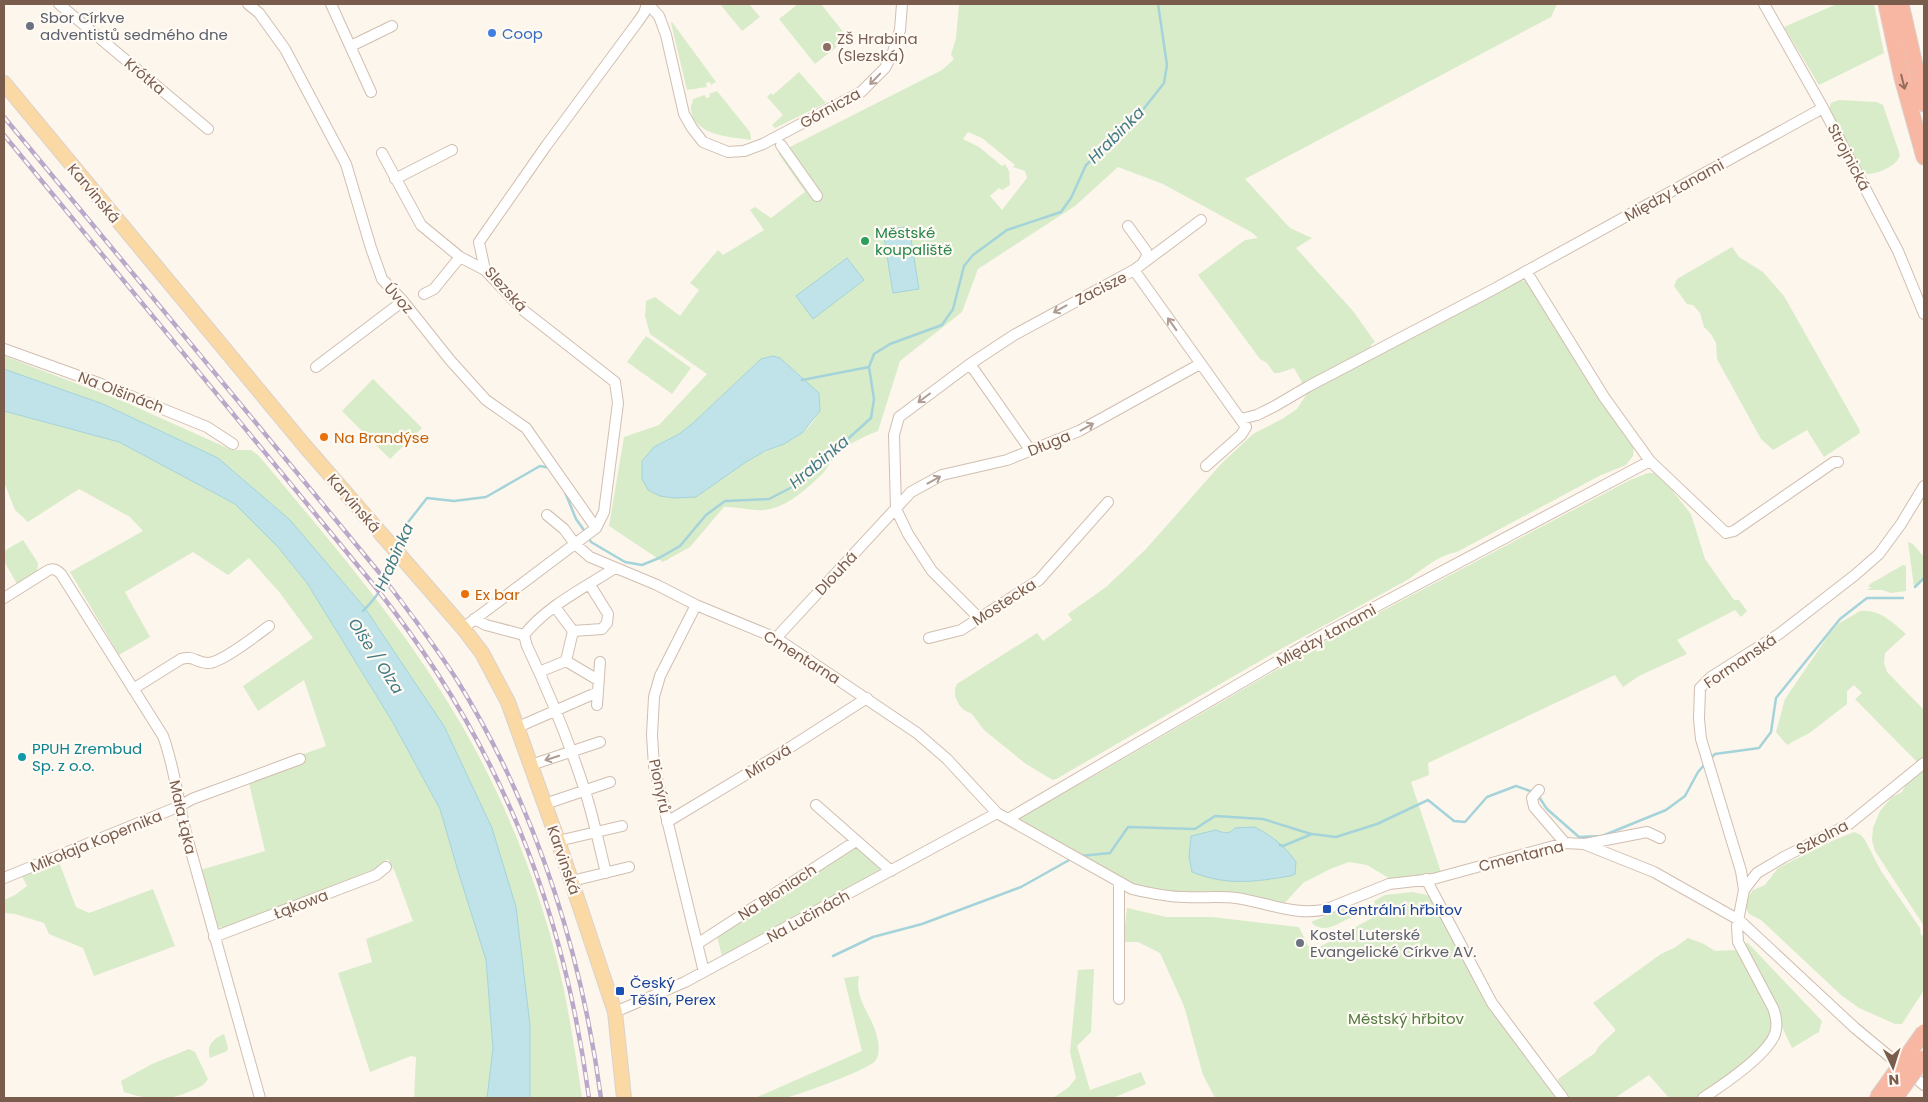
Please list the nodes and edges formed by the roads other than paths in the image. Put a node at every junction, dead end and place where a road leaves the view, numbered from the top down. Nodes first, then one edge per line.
1 (59, 4) edge
2 (248, 4) edge
3 (331, 4) edge
4 (648, 4) edge
5 (902, 4) edge
6 (1764, 4) edge
7 (1885, 4) edge
8 (1901, 4) edge
9 (1910, 4) edge
10 (392, 26) dead end
11 (351, 46) junction
12 (1914, 64) junction
13 (4, 83) edge
14 (371, 92) dead end
15 (1924, 104) edge
16 (1823, 108) junction
17 (208, 130) dead end
18 (781, 145) dead end
19 (452, 150) dead end
20 (382, 153) dead end
21 (1924, 157) edge
22 (395, 179) junction
23 (816, 196) dead end
24 (1201, 220) dead end
25 (1128, 226) dead end
26 (460, 258) junction
27 (1138, 267) junction
28 (485, 270) junction
29 (1526, 271) junction
30 (424, 294) dead end
31 (404, 301) junction
32 (1924, 314) edge
33 (4, 349) edge
34 (970, 364) junction
35 (1200, 364) junction
36 (316, 367) dead end
37 (1240, 419) junction
38 (234, 444) dead end
39 (1031, 451) junction
40 (1650, 461) junction
41 (1838, 462) dead end
42 (1206, 466) dead end
43 (1924, 486) edge
44 (1108, 502) dead end
45 (896, 509) junction
46 (547, 516) dead end
47 (593, 530) junction
48 (577, 542) junction
49 (615, 568) junction
50 (590, 585) junction
51 (4, 598) edge
52 (696, 605) junction
53 (555, 607) junction
54 (978, 617) junction
55 (474, 619) junction
56 (269, 626) dead end
57 (463, 628) junction
58 (573, 631) junction
59 (524, 635) junction
60 (776, 638) junction
61 (928, 638) dead end
62 (566, 661) junction
63 (600, 662) dead end
64 (539, 672) junction
65 (598, 680) junction
66 (133, 689) junction
67 (598, 692) junction
68 (867, 698) junction
69 (597, 705) dead end
70 (556, 711) junction
71 (518, 727) junction
72 (600, 742) dead end
73 (572, 751) junction
74 (300, 759) dead end
75 (1924, 763) edge
76 (531, 765) junction
77 (610, 782) dead end
78 (585, 790) junction
79 (1536, 794) dead end
80 (545, 804) junction
81 (816, 805) dead end
82 (180, 806) junction
83 (997, 813) junction
84 (1008, 819) junction
85 (667, 822) junction
86 (622, 826) dead end
87 (596, 832) junction
88 (1660, 838) dead end
89 (558, 841) junction
90 (856, 841) junction
91 (1565, 842) junction
92 (1584, 844) junction
93 (386, 867) dead end
94 (629, 868) dead end
95 (891, 871) junction
96 (1741, 871) junction
97 (606, 873) junction
98 (1757, 873) junction
99 (4, 878) edge
100 (580, 879) dead end
101 (1426, 879) junction
102 (1119, 883) junction
103 (1744, 890) junction
104 (1739, 920) junction
105 (214, 937) junction
106 (697, 944) junction
107 (704, 972) junction
108 (1119, 999) dead end
109 (615, 1012) junction
110 (1924, 1032) edge
111 (1924, 1058) edge
112 (1924, 1085) edge
113 (260, 1098) edge
114 (624, 1098) edge
115 (1563, 1098) edge
116 (1703, 1098) edge
117 (1877, 1098) edge
118 (1895, 1098) edge

1 - 17 street, Krótka
2 - 31 street, Úvoz
3 - 11 street
5 -> 4 street, Górnicza
4 - 28 street, Slezská
6 - 16 street, Strojnická
7 -> 21 highway
8 - 12 highway
9 - 12 highway
10 - 11 street
11 - 14 street
12 - 15 highway
13 - 57 main road, Karvinská
16 - 29 street, Między Łanami
16 - 32 street, Strojnická
18 - 23 street
19 - 22 street
20 - 22 street
22 - 26 street
24 - 27 street
25 - 27 street
26 - 28 street
26 - 30 street
27 -> 34 street, Zacisze
35 -> 27 street, Zacisze
28 - 47 street, Slezská
29 - 37 street, Między Łanami
29 - 40 street
31 - 36 street
31 - 47 street, Úvoz
33 - 38 street, Na Olšinách
34 - 39 street
34 -> 45 street, Zacisze
35 - 37 street
39 -> 35 street, Długa
37 - 42 street
45 -> 39 street, Długa
40 - 41 street
40 - 84 street, Między Łanami
43 - 96 street, Formanská
44 - 54 street, Mostecka
45 - 54 street
45 - 60 street, Dlouhá
46 - 48 street, Cmentarna
47 - 48 street
48 - 49 street, Cmentarna
48 - 55 street
49 - 50 street
49 - 52 street, Cmentarna
50 - 53 street
50 - 58 street
51 - 66 street, Mała Łąka
52 - 60 street, Cmentarna
52 - 85 street, Pionýrů
53 - 58 street
53 - 59 street
54 - 61 street, Mostecka
55 - 57 street
55 - 59 street
56 - 66 street
57 - 71 main road, Karvinská
58 - 62 street
59 - 64 street
60 - 68 street, Cmentarna
62 - 64 street
62 - 65 street
63 - 65 street
64 - 70 street
65 - 67 street
66 - 82 street, Mała Łąka
67 - 69 street
67 - 70 street
68 - 83 street, Cmentarna
68 - 85 street, Mírová
70 - 71 street
70 - 73 street
71 - 76 main road, Karvinská
72 - 73 street
73 -> 76 street
73 - 78 street
74 - 82 street, Mikołaja Kopernika
75 - 98 street, Szkolna
76 - 80 main road, Karvinská
77 - 78 street
78 - 80 street
78 - 87 street
79 - 91 street
80 - 89 main road, Karvinská
81 - 90 street
82 - 99 street, Mikołaja Kopernika
82 - 105 street, Mała Łąka
83 - 84 street, Cmentarna
83 - 95 street, Na Lučinách
84 - 102 street, Cmentarna
85 - 106 street, Pionýrů
86 - 87 street
87 - 89 street
87 - 97 street
88 - 92 street
89 - 109 main road, Karvinská
90 - 95 street
90 - 106 street, Na Błoniach
91 - 92 street, Cmentarna
91 - 101 street, Cmentarna
92 - 104 street, Cmentarna
93 - 105 street, Łąkowa
94 - 97 street
95 - 107 street, Na Lučinách
96 - 98 street
96 - 103 street, Formanská
97 - 100 street
98 - 103 street, Szkolna
101 - 102 street, Cmentarna
101 - 115 street
102 - 108 street
103 - 104 street, Szkolna
104 - 112 street, Cmentarna
104 - 116 street, Szkolna
105 - 113 street, Mała Łąka
106 - 107 street, Pionýrů
107 - 109 street, Na Lučinách
109 - 114 main road, Karvinská
110 - 117 highway, bridge
111 - 118 highway, bridge

